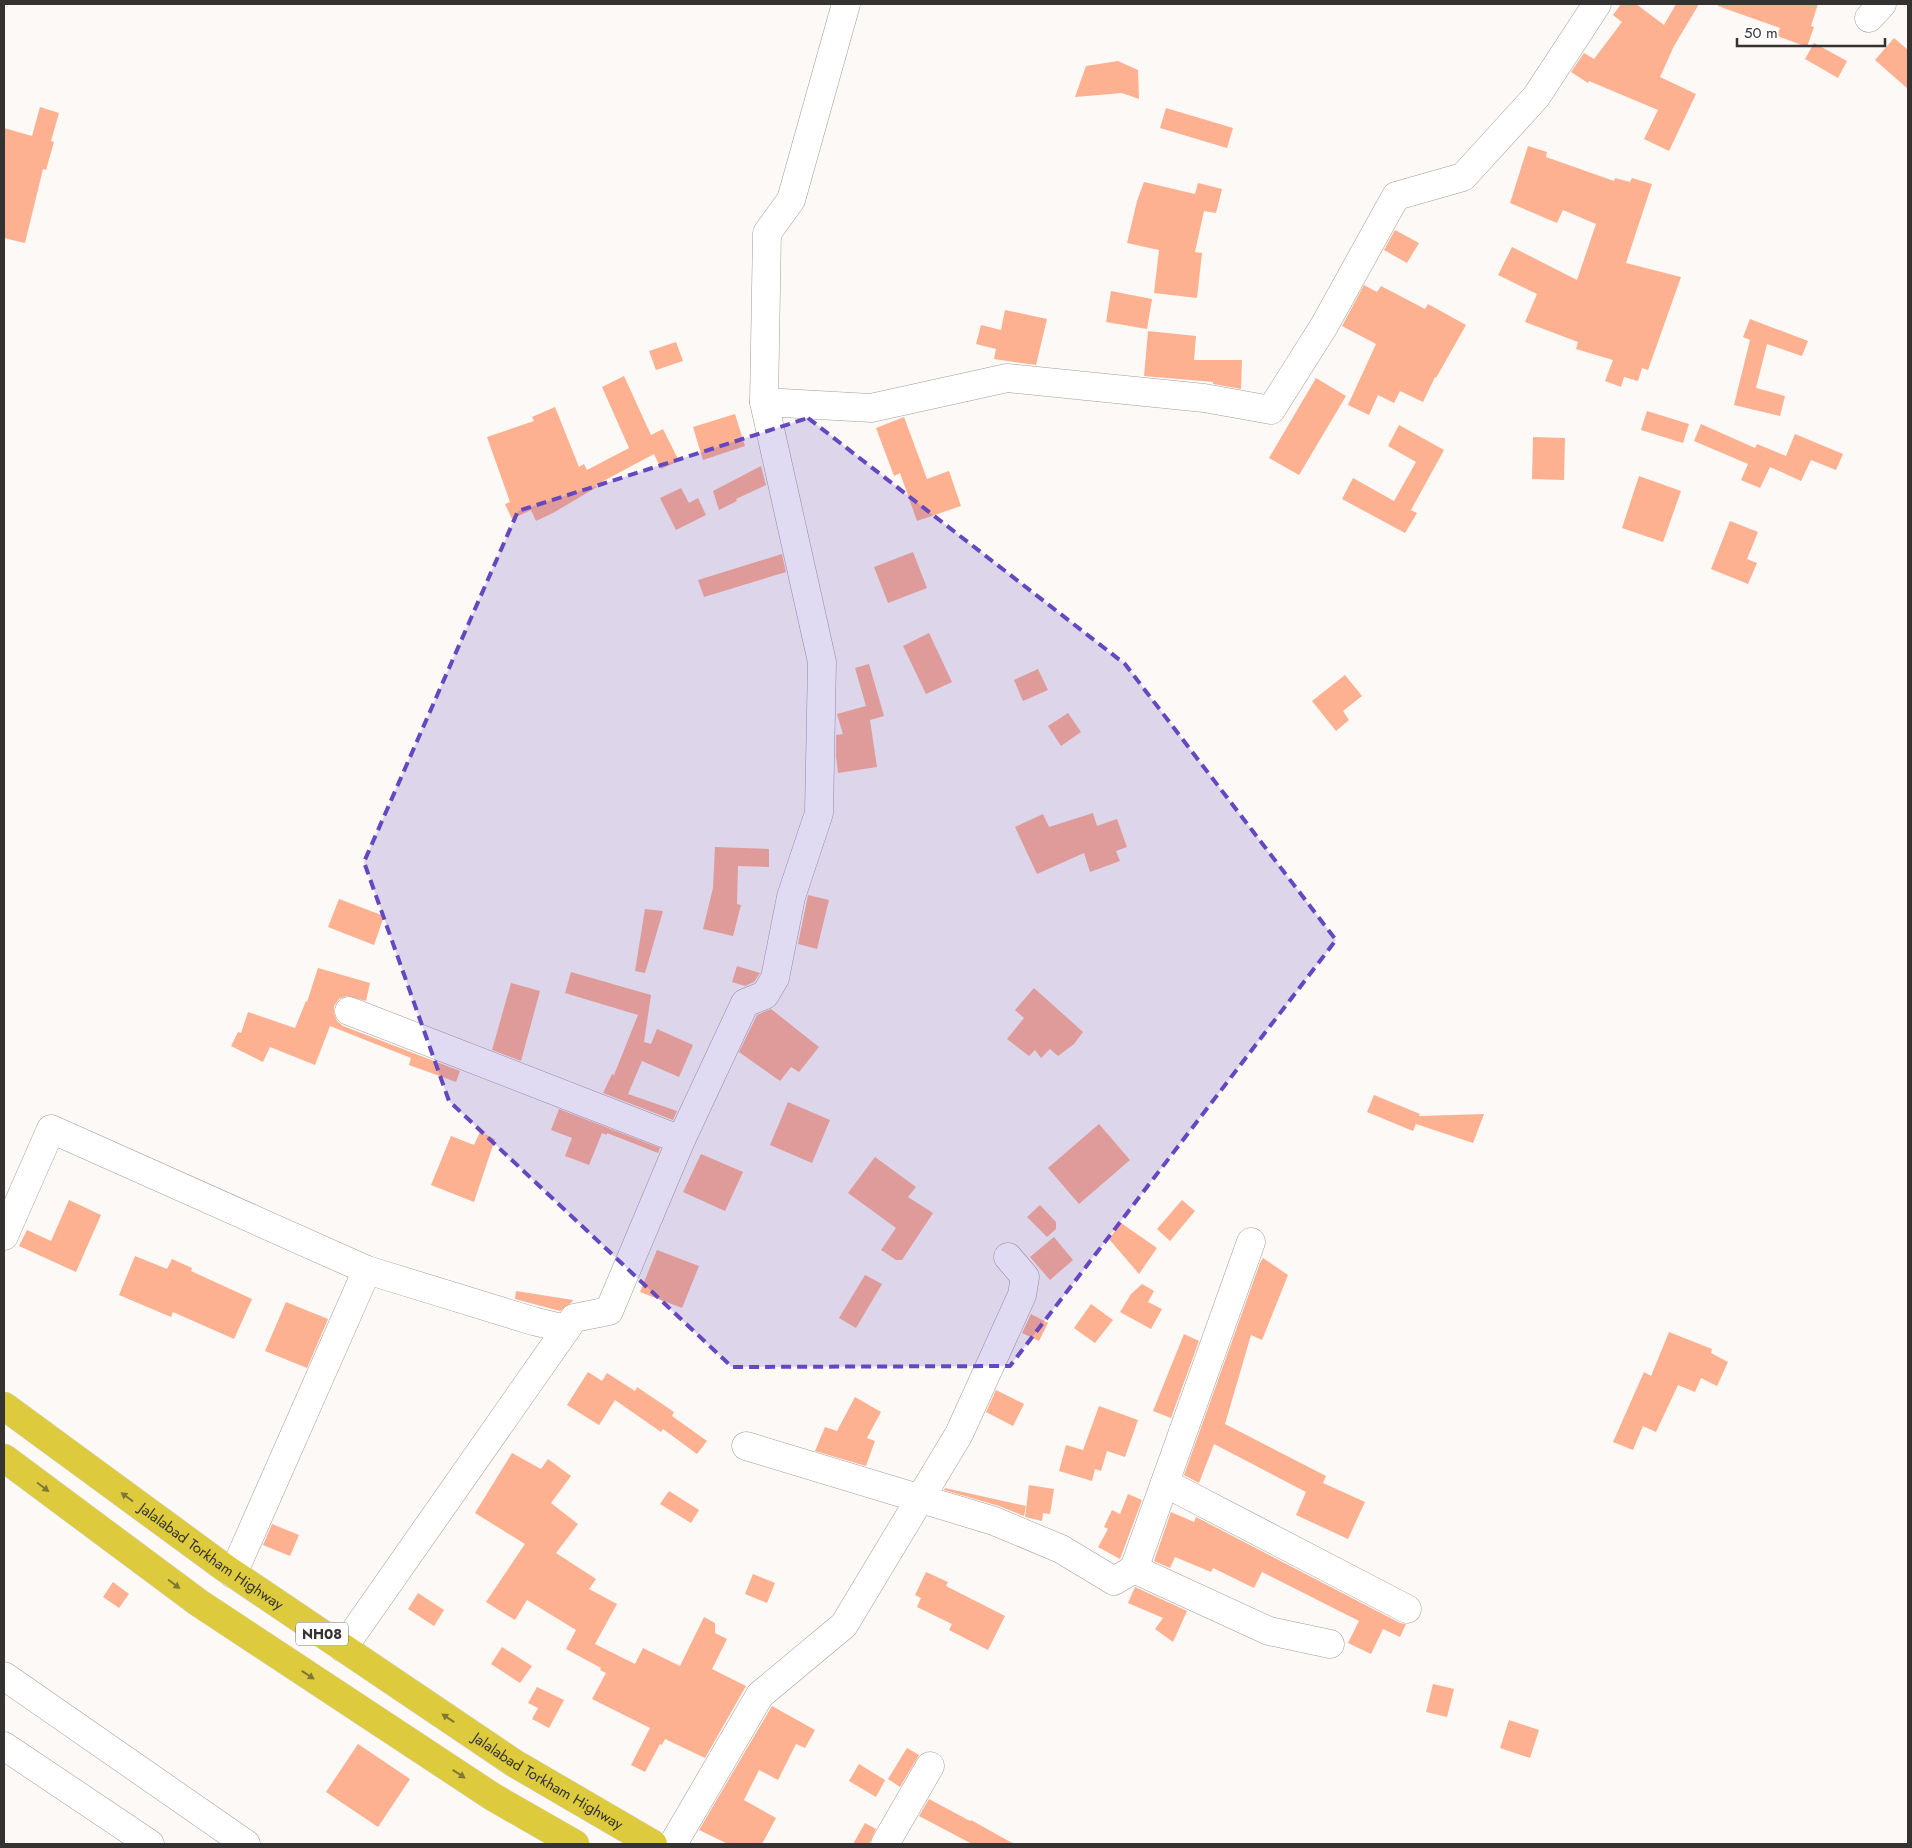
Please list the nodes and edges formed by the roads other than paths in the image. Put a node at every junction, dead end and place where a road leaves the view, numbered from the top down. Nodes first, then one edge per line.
1 (846, 4) edge
2 (1597, 4) edge
3 (764, 402) junction
4 (349, 1011) dead end
5 (680, 1140) junction
6 (4, 1236) edge
7 (1252, 1242) dead end
8 (1008, 1257) dead end
9 (366, 1270) junction
10 (566, 1330) junction
11 (4, 1406) edge
12 (746, 1446) dead end
13 (4, 1458) edge
14 (1165, 1483) junction
15 (920, 1500) junction
16 (1134, 1570) junction
17 (234, 1574) junction
18 (1406, 1609) dead end
19 (1330, 1644) dead end
20 (343, 1648) junction
21 (4, 1676) edge
22 (4, 1746) edge
23 (930, 1766) dead end
24 (150, 1844) edge
25 (246, 1844) edge
26 (575, 1844) edge
27 (654, 1844) edge
28 (673, 1844) edge
29 (884, 1844) edge

1 - 3 street
2 - 3 street
3 - 5 street
4 - 5 street
5 - 10 street
6 - 9 street
7 - 14 street
8 - 15 street
9 - 10 street
9 - 17 street
10 - 20 street
17 -> 11 highway, Jalalabad Torkham Highway / NH08
12 - 15 street
13 -> 26 highway, NH08
14 - 16 street
14 - 18 street
15 - 16 street
15 - 28 street
16 - 19 street
17 - 20 highway, Jalalabad Torkham Highway / NH08
27 -> 20 highway, Jalalabad Torkham Highway / NH08
21 - 25 street
22 - 24 street
23 - 29 street

